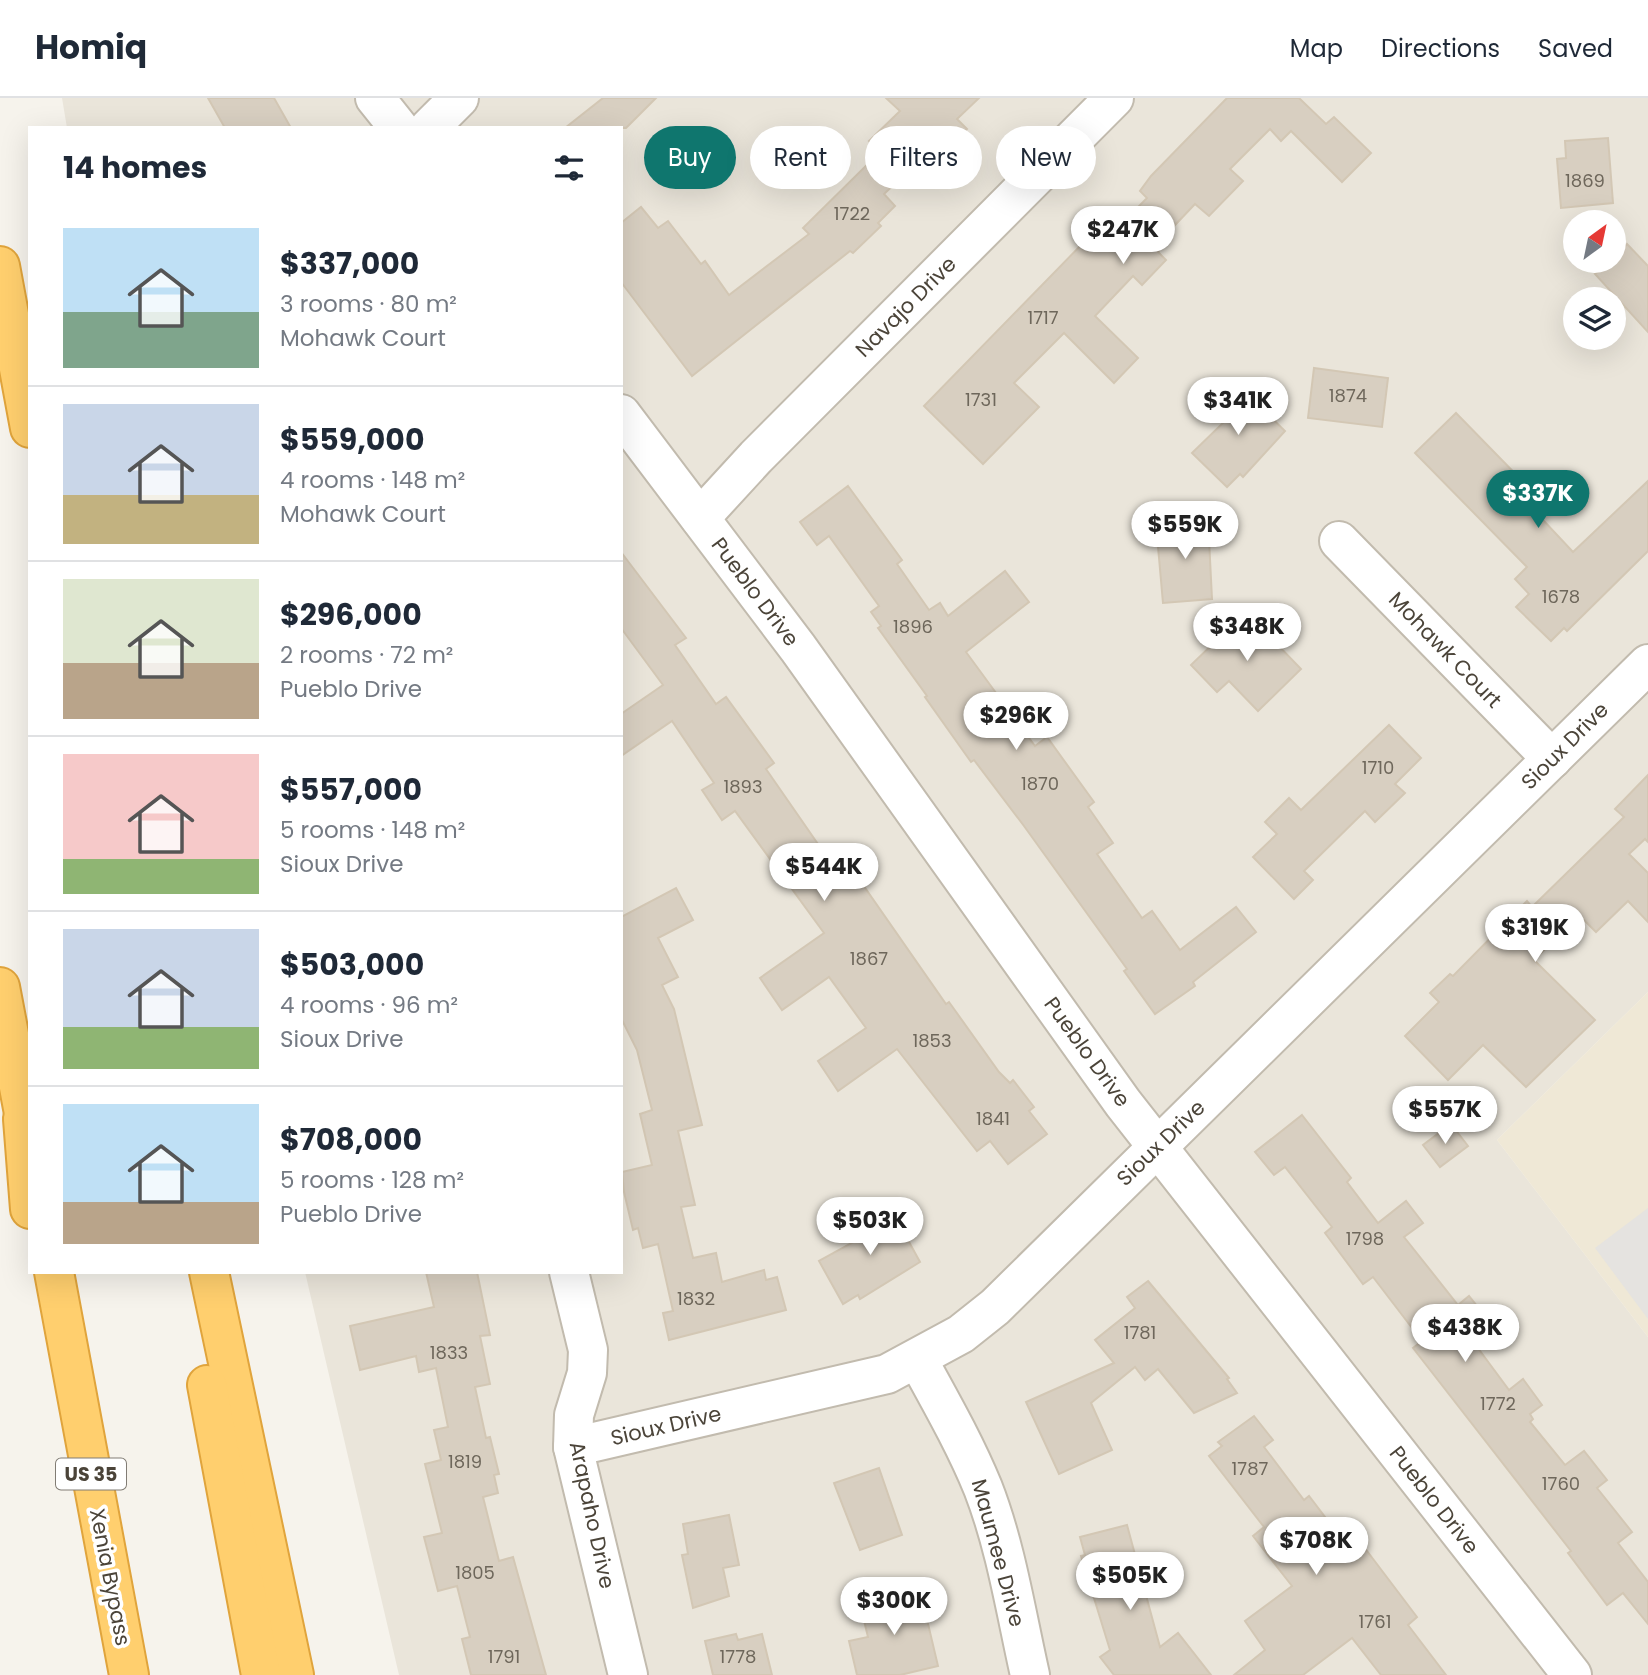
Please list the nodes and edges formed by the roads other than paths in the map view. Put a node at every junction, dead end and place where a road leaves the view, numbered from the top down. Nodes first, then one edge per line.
1 (375, 98) edge
2 (459, 98) edge
3 (1114, 98) edge
4 (397, 126) edge
5 (431, 126) edge
6 (0, 266) edge
7 (28, 417) edge
8 (623, 417) edge
9 (700, 518) junction
10 (1339, 541) dead end
11 (1648, 664) edge
12 (1552, 759) junction
13 (0, 987) edge
14 (21, 1100) junction
15 (28, 1134) edge
16 (1157, 1147) junction
17 (28, 1185) edge
18 (35, 1274) edge
19 (54, 1274) edge
20 (186, 1274) edge
21 (209, 1274) edge
22 (569, 1274) edge
23 (918, 1360) junction
24 (573, 1447) junction
25 (102, 1675) edge
26 (129, 1675) edge
27 (261, 1675) edge
28 (294, 1675) edge
29 (628, 1675) edge
30 (1030, 1675) edge
31 (1572, 1675) edge

1 - 4 street
2 - 5 street
3 - 9 street, Navajo Drive
6 - 7 highway
8 - 9 street, Pueblo Drive
9 - 16 street, Pueblo Drive
10 - 12 street, Mohawk Court
11 - 12 street, Sioux Drive
12 - 16 street, Sioux Drive
13 - 14 highway
14 - 15 highway
14 - 17 highway
16 - 23 street, Sioux Drive
16 - 31 street, Pueblo Drive
18 - 25 highway
19 - 26 highway, Xenia Bypass / US 35
20 - 27 highway
21 - 28 highway
22 - 24 street, Arapaho Drive
23 - 24 street, Sioux Drive
23 - 30 street, Maumee Drive
24 - 29 street, Arapaho Drive

